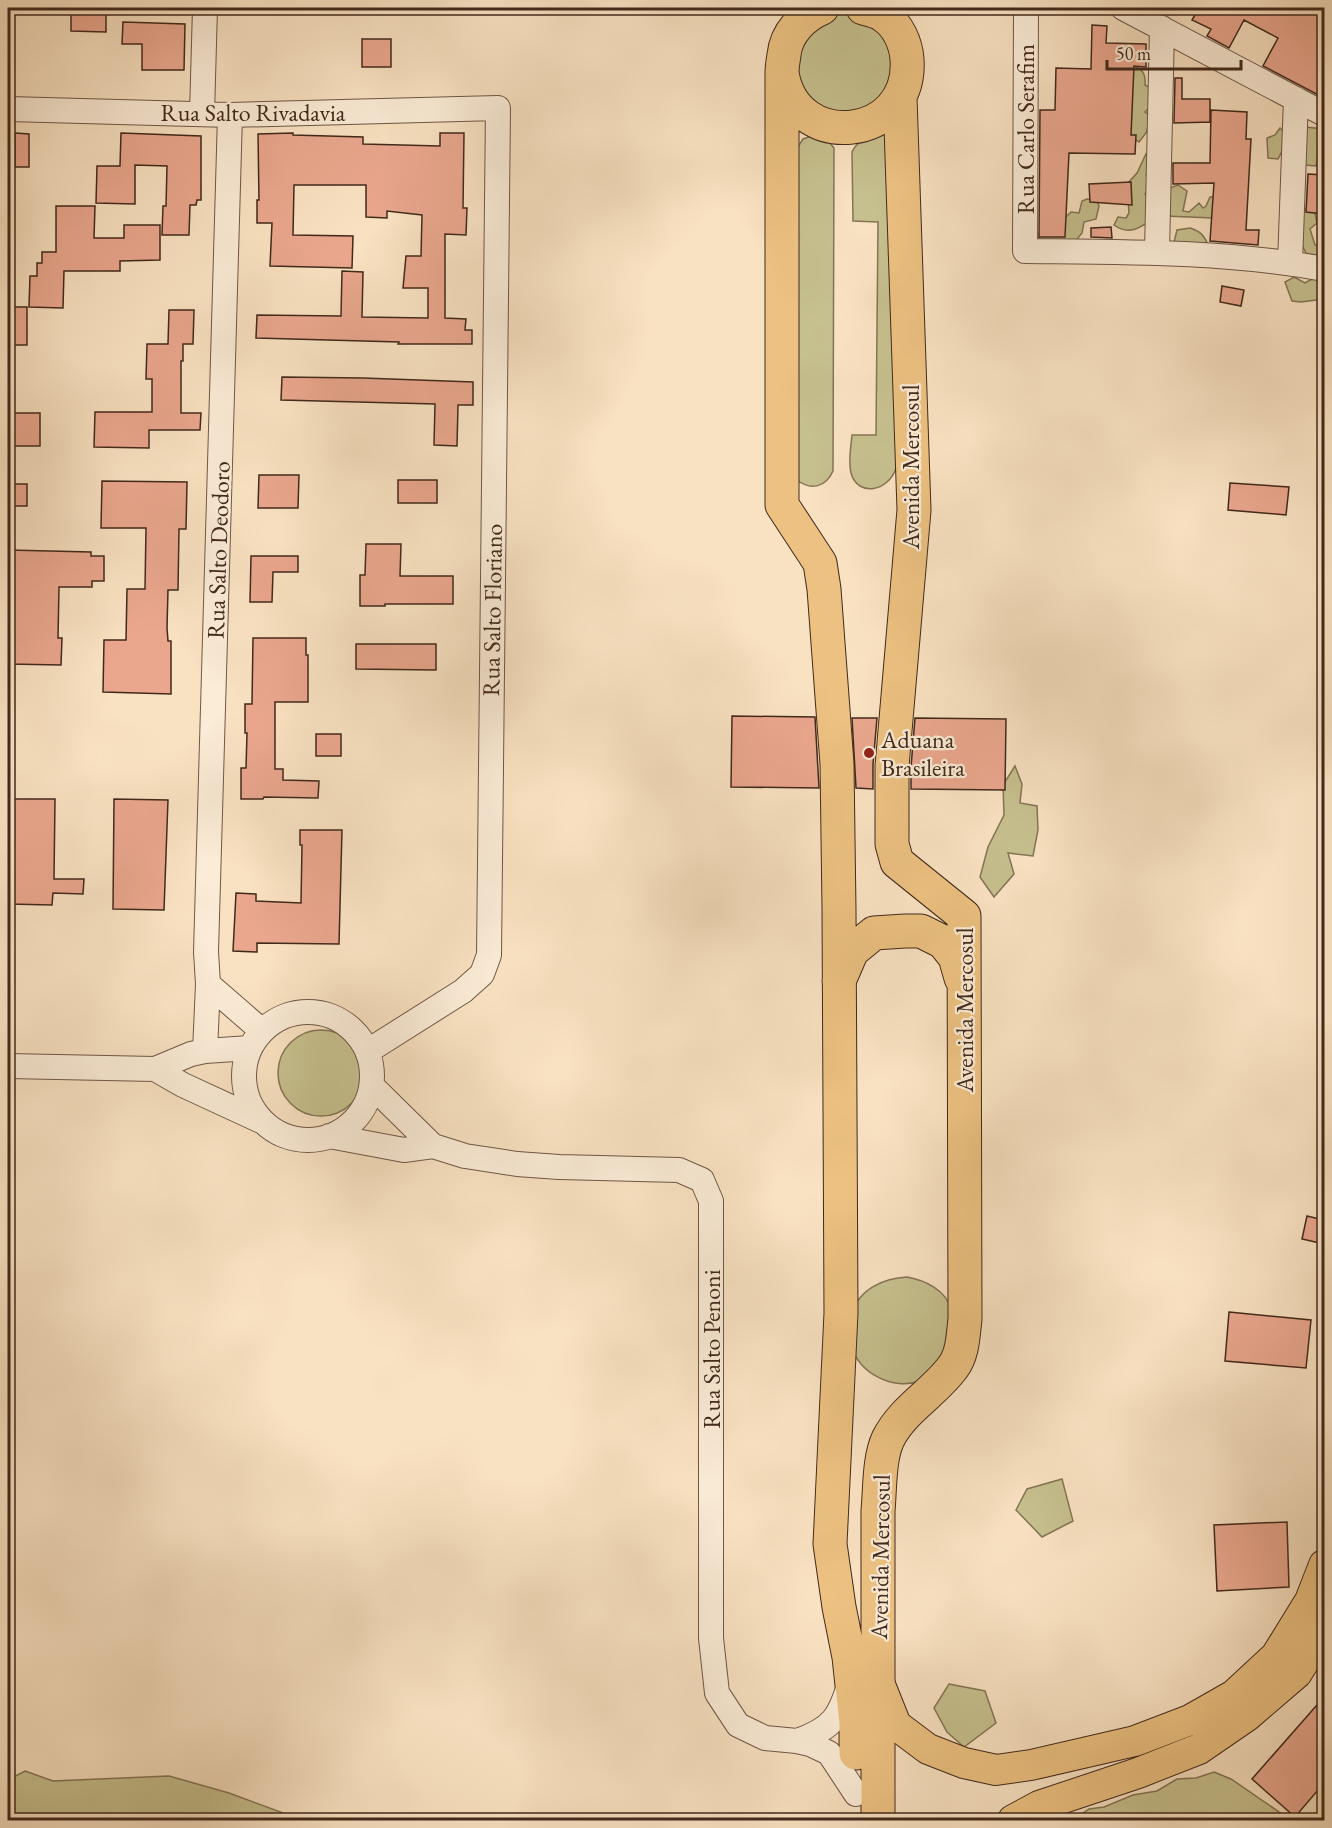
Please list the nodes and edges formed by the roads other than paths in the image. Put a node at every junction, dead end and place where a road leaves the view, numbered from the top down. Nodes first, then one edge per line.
1 (205, 8) edge
2 (863, 8) edge
3 (908, 8) edge
4 (1026, 8) edge
5 (1123, 8) edge
6 (816, 9) edge
7 (1162, 28) junction
8 (906, 50) junction
9 (782, 72) junction
10 (900, 97) junction
11 (1296, 99) junction
12 (498, 108) joint
13 (8, 109) edge
14 (202, 114) junction
15 (1324, 114) edge
16 (230, 115) junction
17 (1157, 252) junction
18 (1290, 263) junction
19 (1324, 269) edge
20 (839, 981) junction
21 (208, 984) junction
22 (964, 988) junction
23 (256, 1039) junction
24 (368, 1050) junction
25 (205, 1051) junction
26 (8, 1066) edge
27 (155, 1069) junction
28 (372, 1086) junction
29 (261, 1120) junction
30 (329, 1136) junction
31 (433, 1146) junction
32 (1324, 1565) edge
33 (1324, 1629) edge
34 (865, 1680) junction
35 (797, 1741) junction
36 (856, 1807) edge
37 (878, 1821) edge
38 (1013, 1821) edge

1 - 14 street
2 - 8 highway, Avenida Mercosul
3 - 8 highway, Avenida Mercosul
4 - 17 street, Rua Carlo Serafim
5 - 7 street
6 - 9 highway, Avenida Mercosul
7 - 11 street
7 - 17 street
8 - 10 highway, Avenida Mercosul
9 - 10 highway, Avenida Mercosul
9 - 20 highway, Avenida Mercosul
10 - 22 highway, Avenida Mercosul
11 - 15 street
11 - 18 street
12 - 16 street, Rua Salto Rivadavia
12 - 24 street, Rua Salto Floriano
13 - 14 street, Rua Salto Rivadavia
14 - 16 street, Rua Salto Rivadavia
16 - 21 street, Rua Salto Deodoro
17 - 18 street
18 - 19 street
20 - 22 highway
20 - 34 highway, Avenida Mercosul
21 - 23 street
21 - 25 street, Rua Salto Deodoro
22 - 34 highway, Avenida Mercosul
23 - 24 street
23 - 25 street
23 - 29 street
24 - 28 street
25 - 27 street
26 - 27 street
27 - 29 street
28 - 30 street
28 - 31 street, Rua Salto Penoni
29 - 30 street
30 - 31 street, Rua Salto Penoni
31 - 35 street, Rua Salto Penoni
32 - 34 main road
33 - 38 main road
34 - 35 street
34 - 36 highway, Avenida Mercosul
34 - 37 highway, Avenida Mercosul
35 - 36 street, Rua Salto Penoni

